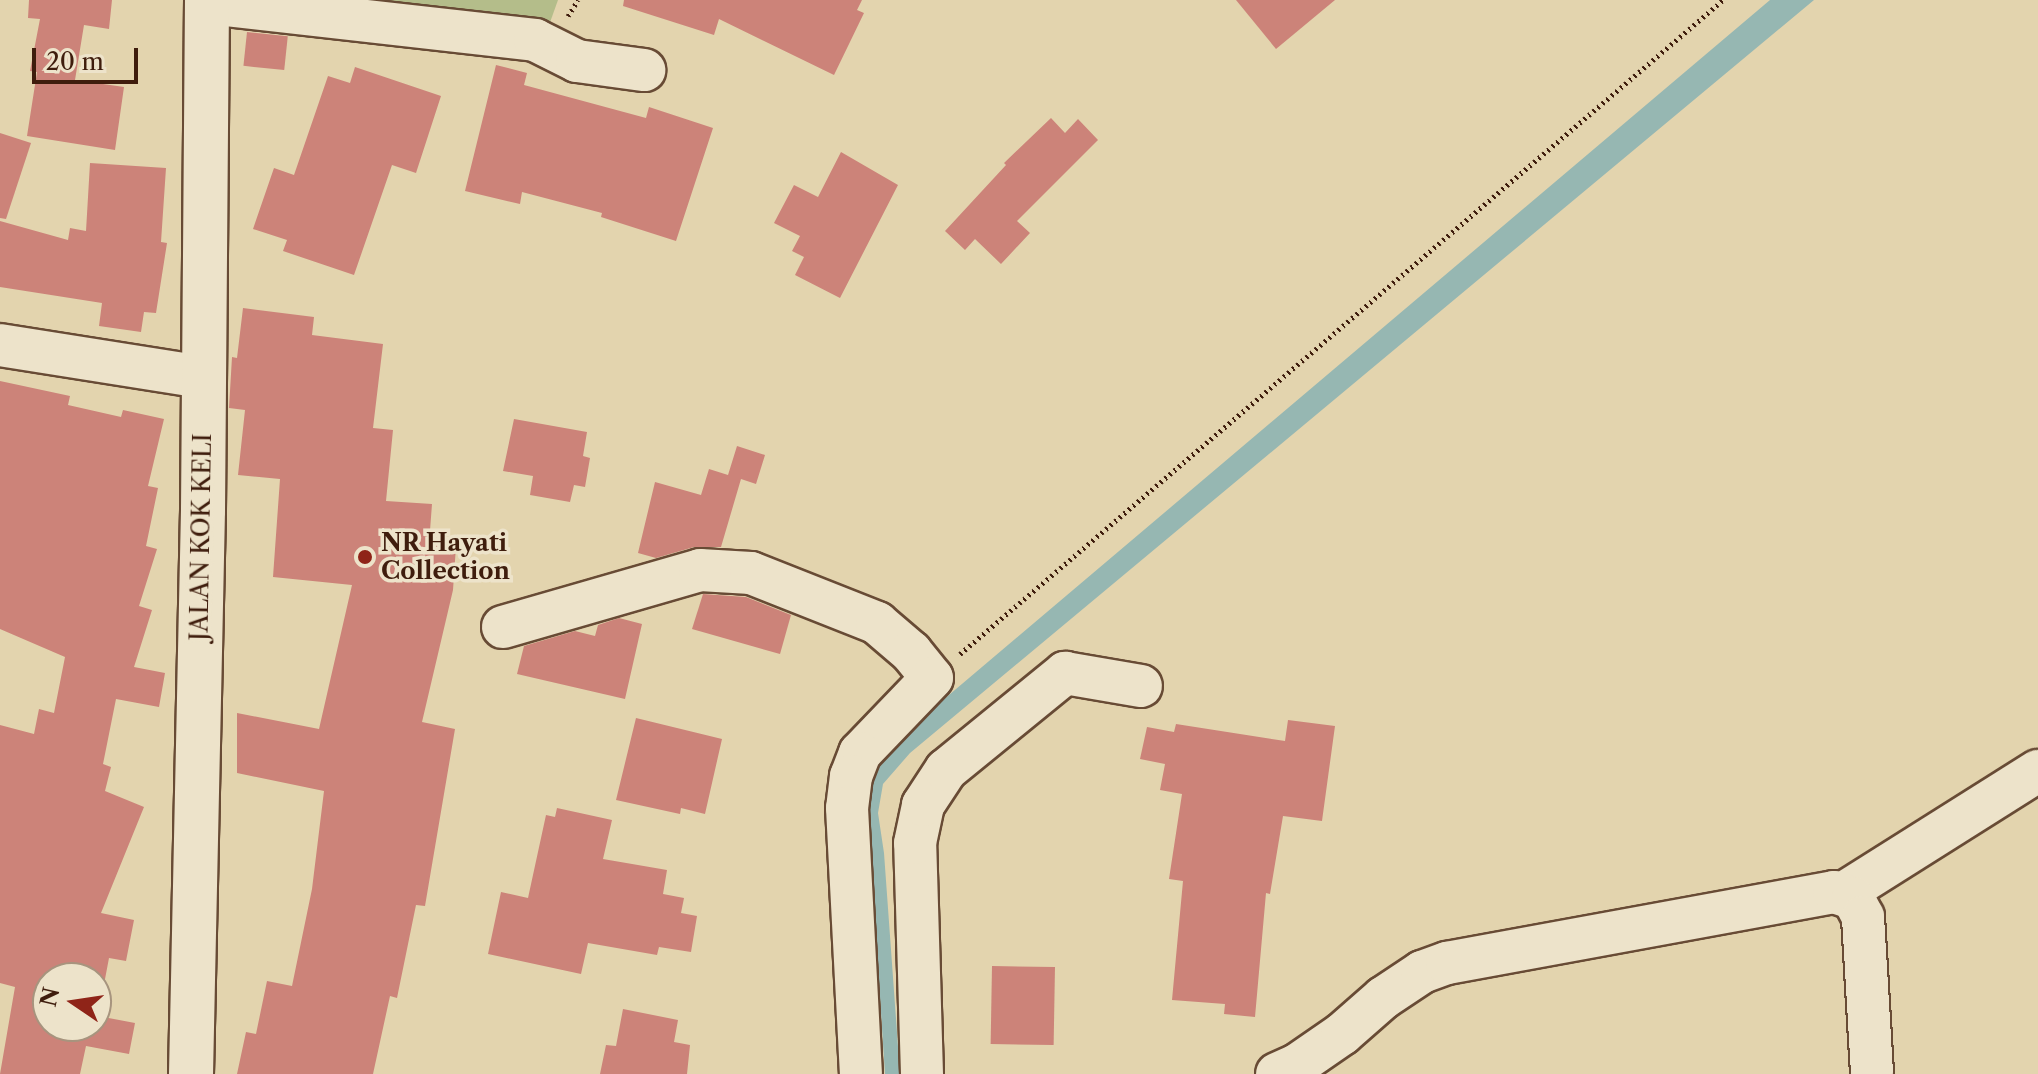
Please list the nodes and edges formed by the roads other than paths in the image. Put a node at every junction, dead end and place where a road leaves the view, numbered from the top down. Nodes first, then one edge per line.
1 (207, 2) edge
2 (644, 70) dead end
3 (0, 345) edge
4 (203, 377) junction
5 (503, 627) dead end
6 (1141, 686) dead end
7 (2038, 771) edge
8 (1844, 893) junction
9 (191, 1074) edge
10 (861, 1074) edge
11 (922, 1074) edge
12 (1277, 1074) edge
13 (1872, 1074) edge

1 - 2 street
1 - 4 street, JALAN KOK KELI
3 - 4 street
4 - 9 street, JALAN KOK KELI
5 - 10 street
6 - 11 street
7 - 8 street
8 - 12 street
8 - 13 street

